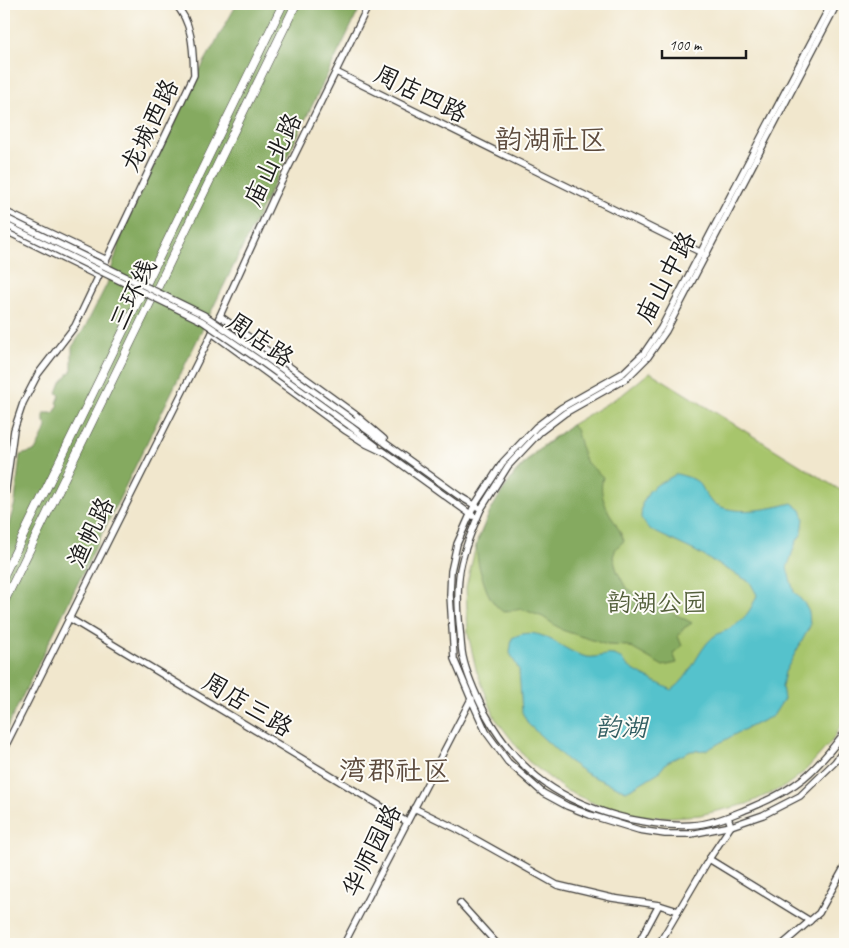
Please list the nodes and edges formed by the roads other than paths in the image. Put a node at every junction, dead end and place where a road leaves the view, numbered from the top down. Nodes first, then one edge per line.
1 (175, 4) edge
2 (283, 4) edge
3 (296, 4) edge
4 (369, 4) edge
5 (830, 4) edge
6 (837, 4) edge
7 (336, 72) junction
8 (4, 211) edge
9 (4, 217) edge
10 (4, 224) edge
11 (4, 230) edge
12 (703, 253) junction
13 (106, 259) junction
14 (98, 276) junction
15 (220, 316) junction
16 (212, 332) junction
17 (351, 423) junction
18 (391, 446) junction
19 (385, 453) junction
20 (4, 503) edge
21 (474, 506) junction
22 (480, 509) junction
23 (470, 514) junction
24 (477, 519) junction
25 (4, 575) edge
26 (4, 602) edge
27 (69, 618) junction
28 (474, 698) junction
29 (845, 732) edge
30 (845, 748) edge
31 (4, 749) edge
32 (414, 808) junction
33 (728, 817) junction
34 (407, 822) junction
35 (730, 826) junction
36 (709, 859) junction
37 (845, 866) edge
38 (460, 903) dead end
39 (659, 905) junction
40 (678, 911) junction
41 (810, 921) junction
42 (344, 944) edge
43 (497, 944) edge
44 (638, 944) edge
45 (659, 944) edge
46 (782, 944) edge

1 - 13 street, 龙城西路
2 - 25 highway, 三环线
3 - 26 highway, 三环线
4 - 7 street, 庙山北路
5 - 12 street, 庙山中路
6 - 12 street, 庙山中路
7 - 12 street, 周店四路
7 - 15 street, 庙山北路
8 - 13 street
9 - 17 street, 周店路, bridge
10 - 17 street, 周店路, bridge
11 - 14 street
12 - 21 street, 庙山中路
12 - 22 street, 庙山中路
13 - 14 street, 龙城西路
14 - 20 street, 龙城西路
15 - 16 street, 庙山北路
15 - 18 street
16 - 19 street
16 - 27 street, 渔帆路
17 - 18 street, 周店路
17 - 19 street, 周店路
18 - 21 street, 周店路
19 - 23 street, 周店路
21 - 22 street, 周店路
21 - 23 street, 庙山中路
22 - 24 street, 庙山中路
23 - 24 street, 周店路
23 - 28 street, 庙山中路
24 - 28 street, 庙山中路
27 - 31 street, 渔帆路
27 - 34 street, 周店三路
28 - 32 street, 华师园路
28 - 33 street
28 - 35 street
29 - 33 street
30 - 35 street
32 - 34 street, 华师园路
32 - 39 street
33 - 35 street
34 - 42 street, 华师园路
35 - 36 street
36 - 40 street
36 - 41 street
37 - 41 street
38 - 43 street
39 - 40 street
39 - 44 street
40 - 45 street
41 - 46 street

